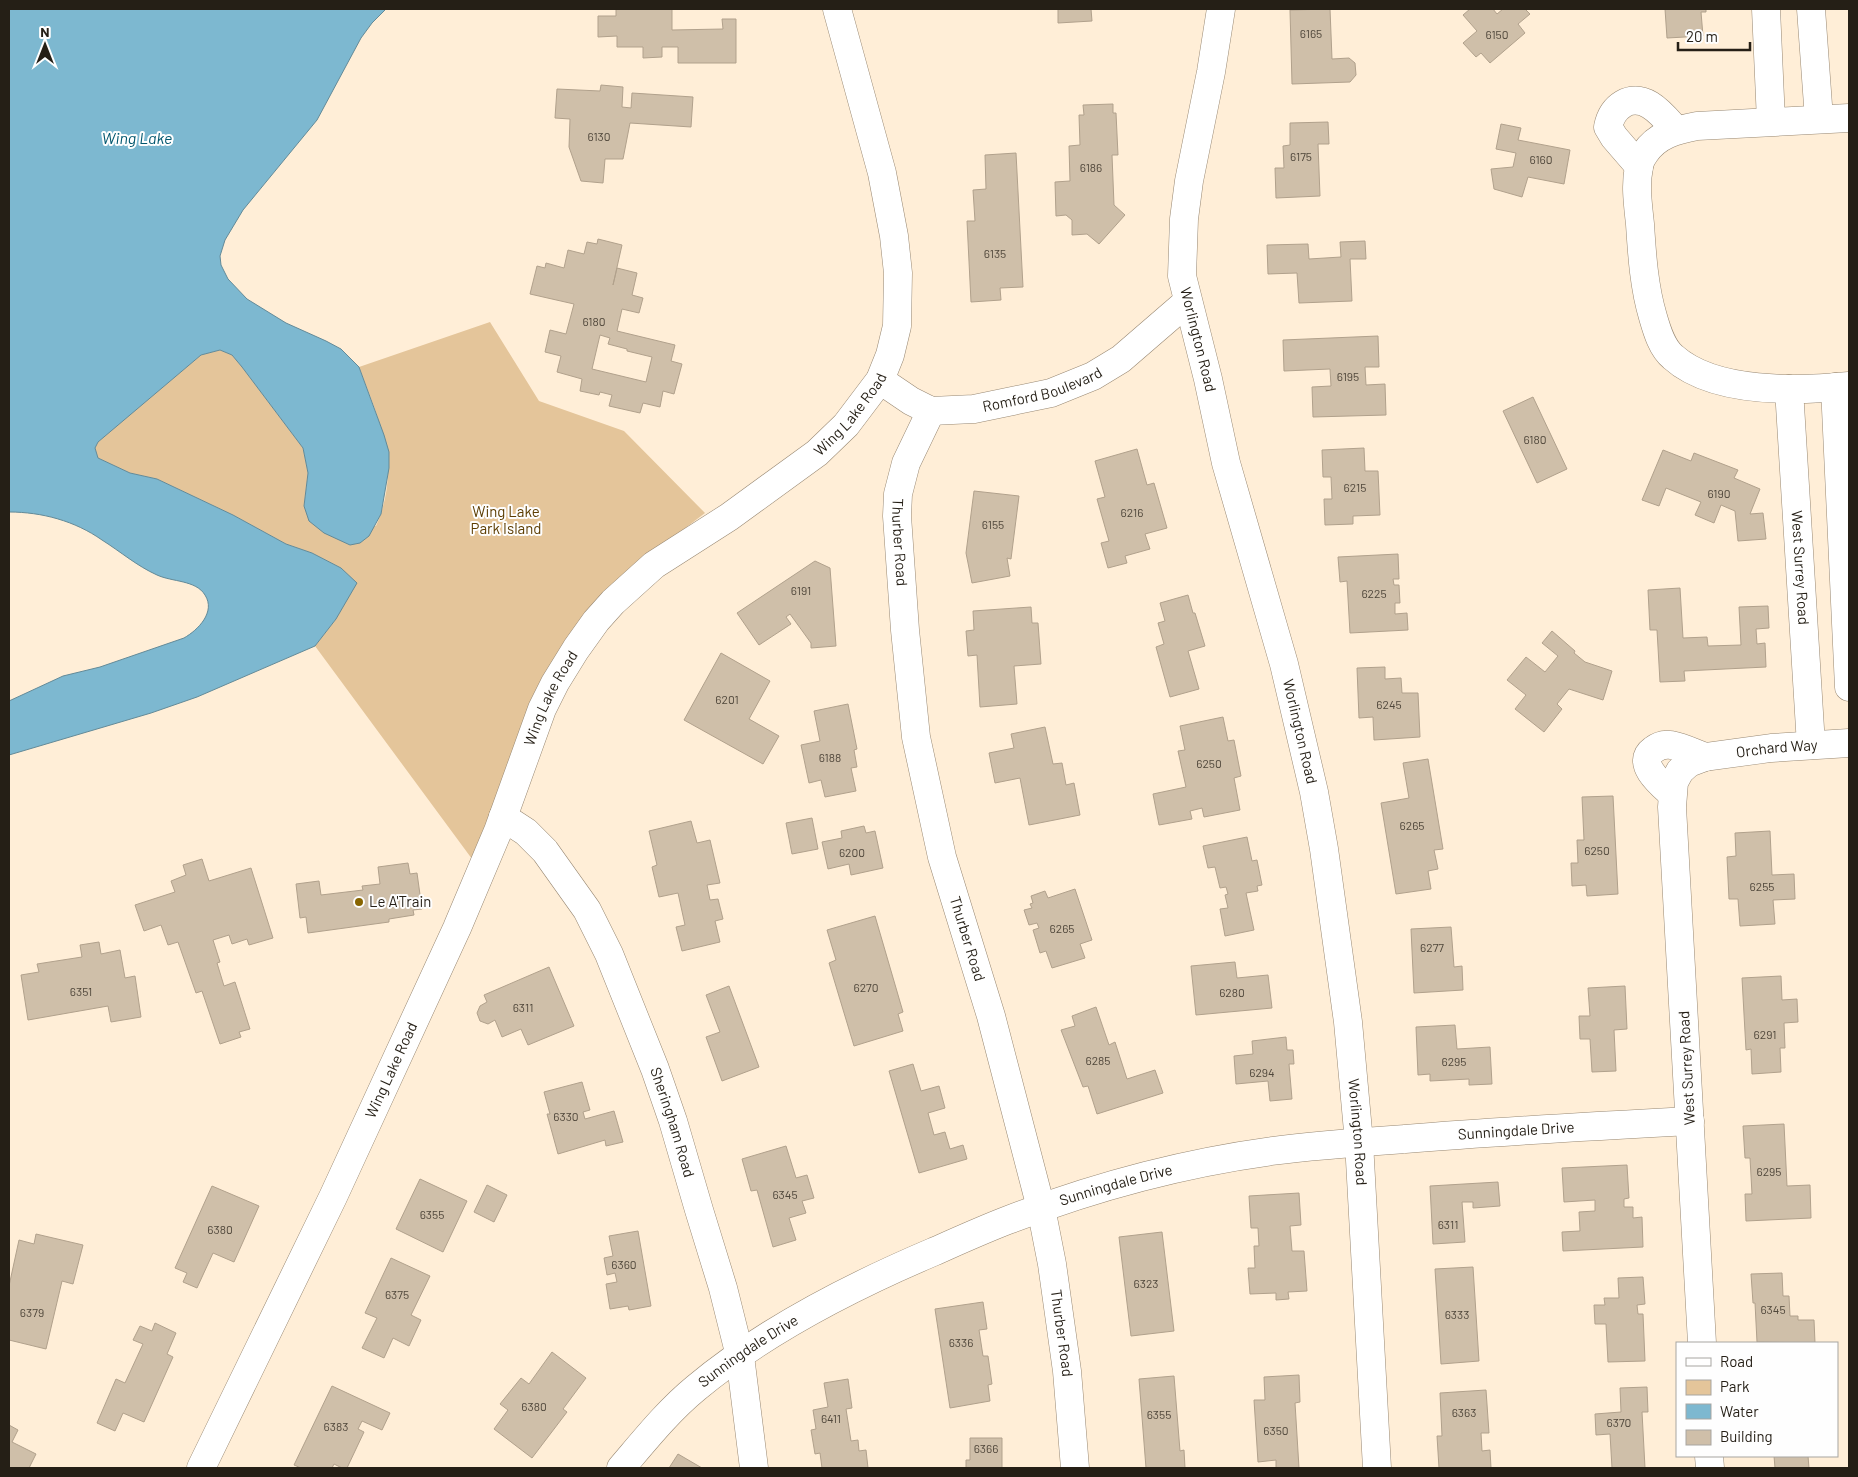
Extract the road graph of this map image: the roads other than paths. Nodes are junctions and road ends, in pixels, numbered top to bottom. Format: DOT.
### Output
graph roads {
  1 [pos="837,9"];
  2 [pos="1221,9"];
  3 [pos="1766,9"];
  4 [pos="1811,9"];
  5 [pos="1849,118"];
  6 [pos="1795,120"];
  7 [pos="1676,130"];
  8 [pos="1639,166"];
  9 [pos="1187,302"];
  10 [pos="880,380"];
  11 [pos="1822,388"];
  12 [pos="931,411"];
  13 [pos="1849,687"];
  14 [pos="1849,743"];
  15 [pos="1811,745"];
  16 [pos="1705,756"];
  17 [pos="1676,782"];
  18 [pos="503,816"];
  19 [pos="1690,1121"];
  20 [pos="1359,1142"];
  21 [pos="1041,1208"];
  22 [pos="1702,1342"];
  23 [pos="740,1356"];
  24 [pos="201,1468"];
  25 [pos="621,1468"];
  26 [pos="754,1468"];
  27 [pos="1075,1468"];
  28 [pos="1377,1468"];
  1 -- 10 [label="street, Wing Lake Road"];
  2 -- 9 [label="street, Worlington Road"];
  3 -- 6 [label="street"];
  4 -- 6 [label="street"];
  5 -- 6 [label="street"];
  6 -- 7 [label="street"];
  7 -- 8 [label="street"];
  7 -- 8 [label="street"];
  8 -- 11 [label="street"];
  9 -- 12 [label="street, Romford Boulevard"];
  9 -- 20 [label="street, Worlington Road"];
  10 -- 12 [label="street, Romford Boulevard"];
  10 -- 18 [label="street, Wing Lake Road"];
  11 -- 13 [label="street"];
  11 -- 15 [label="street, West Surrey Road"];
  12 -- 21 [label="street, Thurber Road"];
  14 -- 15 [label="street, Orchard Way"];
  15 -- 16 [label="street, Orchard Way"];
  16 -- 17 [label="street, Orchard Way"];
  16 -- 17 [label="street, Orchard Way"];
  17 -- 19 [label="street, West Surrey Road"];
  18 -- 23 [label="street, Sheringham Road"];
  18 -- 24 [label="street, Wing Lake Road"];
  19 -- 20 [label="street, Sunningdale Drive"];
  19 -- 22 [label="street, West Surrey Road"];
  20 -- 21 [label="street, Sunningdale Drive"];
  20 -- 28 [label="street, Worlington Road"];
  21 -- 23 [label="street, Sunningdale Drive"];
  21 -- 27 [label="street, Thurber Road"];
  23 -- 25 [label="street, Sunningdale Drive"];
  23 -- 26 [label="street, Sheringham Road"];
}
